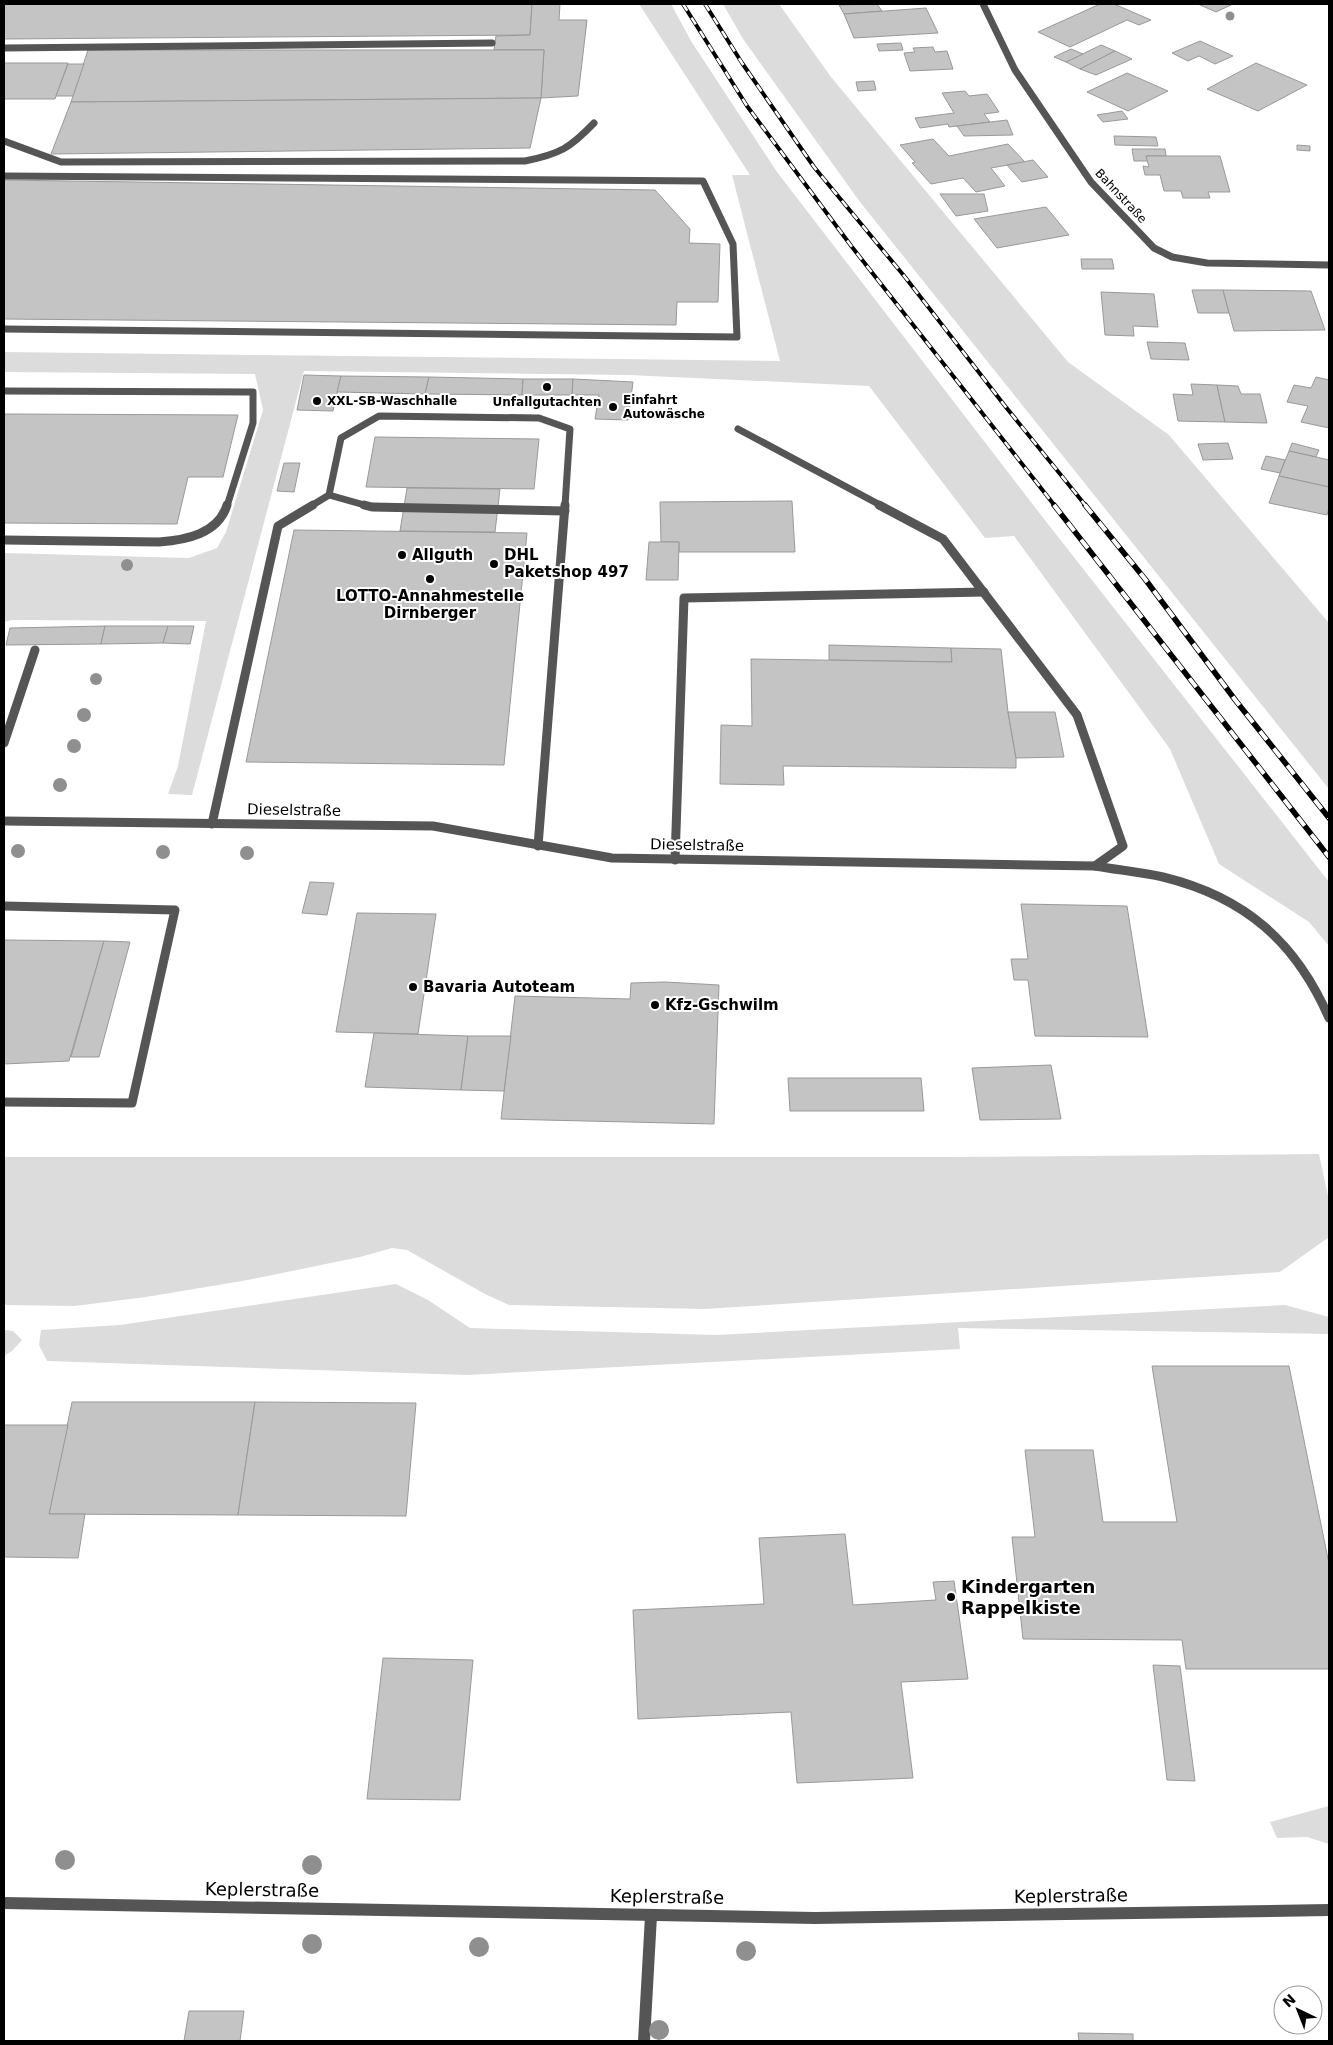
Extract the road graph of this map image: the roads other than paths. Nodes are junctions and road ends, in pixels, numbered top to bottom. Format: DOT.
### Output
graph roads {
  1 [pos="983,4"];
  2 [pos="492,43"];
  3 [pos="4,48"];
  4 [pos="594,123"];
  5 [pos="4,141"];
  6 [pos="4,176"];
  7 [pos="1329,265"];
  8 [pos="4,330"];
  9 [pos="4,391"];
  10 [pos="738,429"];
  11 [pos="329,495"];
  12 [pos="565,511"];
  13 [pos="4,540"];
  14 [pos="984,592"];
  15 [pos="36,650"];
  16 [pos="4,743"];
  17 [pos="4,822"];
  18 [pos="212,824"];
  19 [pos="538,846"];
  20 [pos="675,860"];
  21 [pos="1095,866"];
  22 [pos="4,906"];
  23 [pos="1329,1018"];
  24 [pos="4,1102"];
  25 [pos="4,1903"];
  26 [pos="1329,1910"];
  27 [pos="651,1916"];
  28 [pos="644,2041"];
  1 -- 7 [label="street, Bahnstraße"];
  2 -- 3 [label="street"];
  4 -- 5 [label="street"];
  6 -- 8 [label="street"];
  9 -- 13 [label="street"];
  10 -- 14 [label="street"];
  11 -- 12 [label="street"];
  11 -- 12 [label="street"];
  11 -- 18 [label="street"];
  12 -- 19 [label="street"];
  14 -- 20 [label="street"];
  14 -- 21 [label="street"];
  15 -- 16 [label="street"];
  17 -- 18 [label="street, Dieselstraße"];
  18 -- 19 [label="street, Dieselstraße"];
  19 -- 20 [label="street, Dieselstraße"];
  20 -- 21 [label="street, Dieselstraße"];
  21 -- 23 [label="street, Dieselstraße"];
  22 -- 24 [label="street"];
  25 -- 27 [label="street, Keplerstraße"];
  26 -- 27 [label="street, Keplerstraße"];
  27 -- 28 [label="street"];
}
